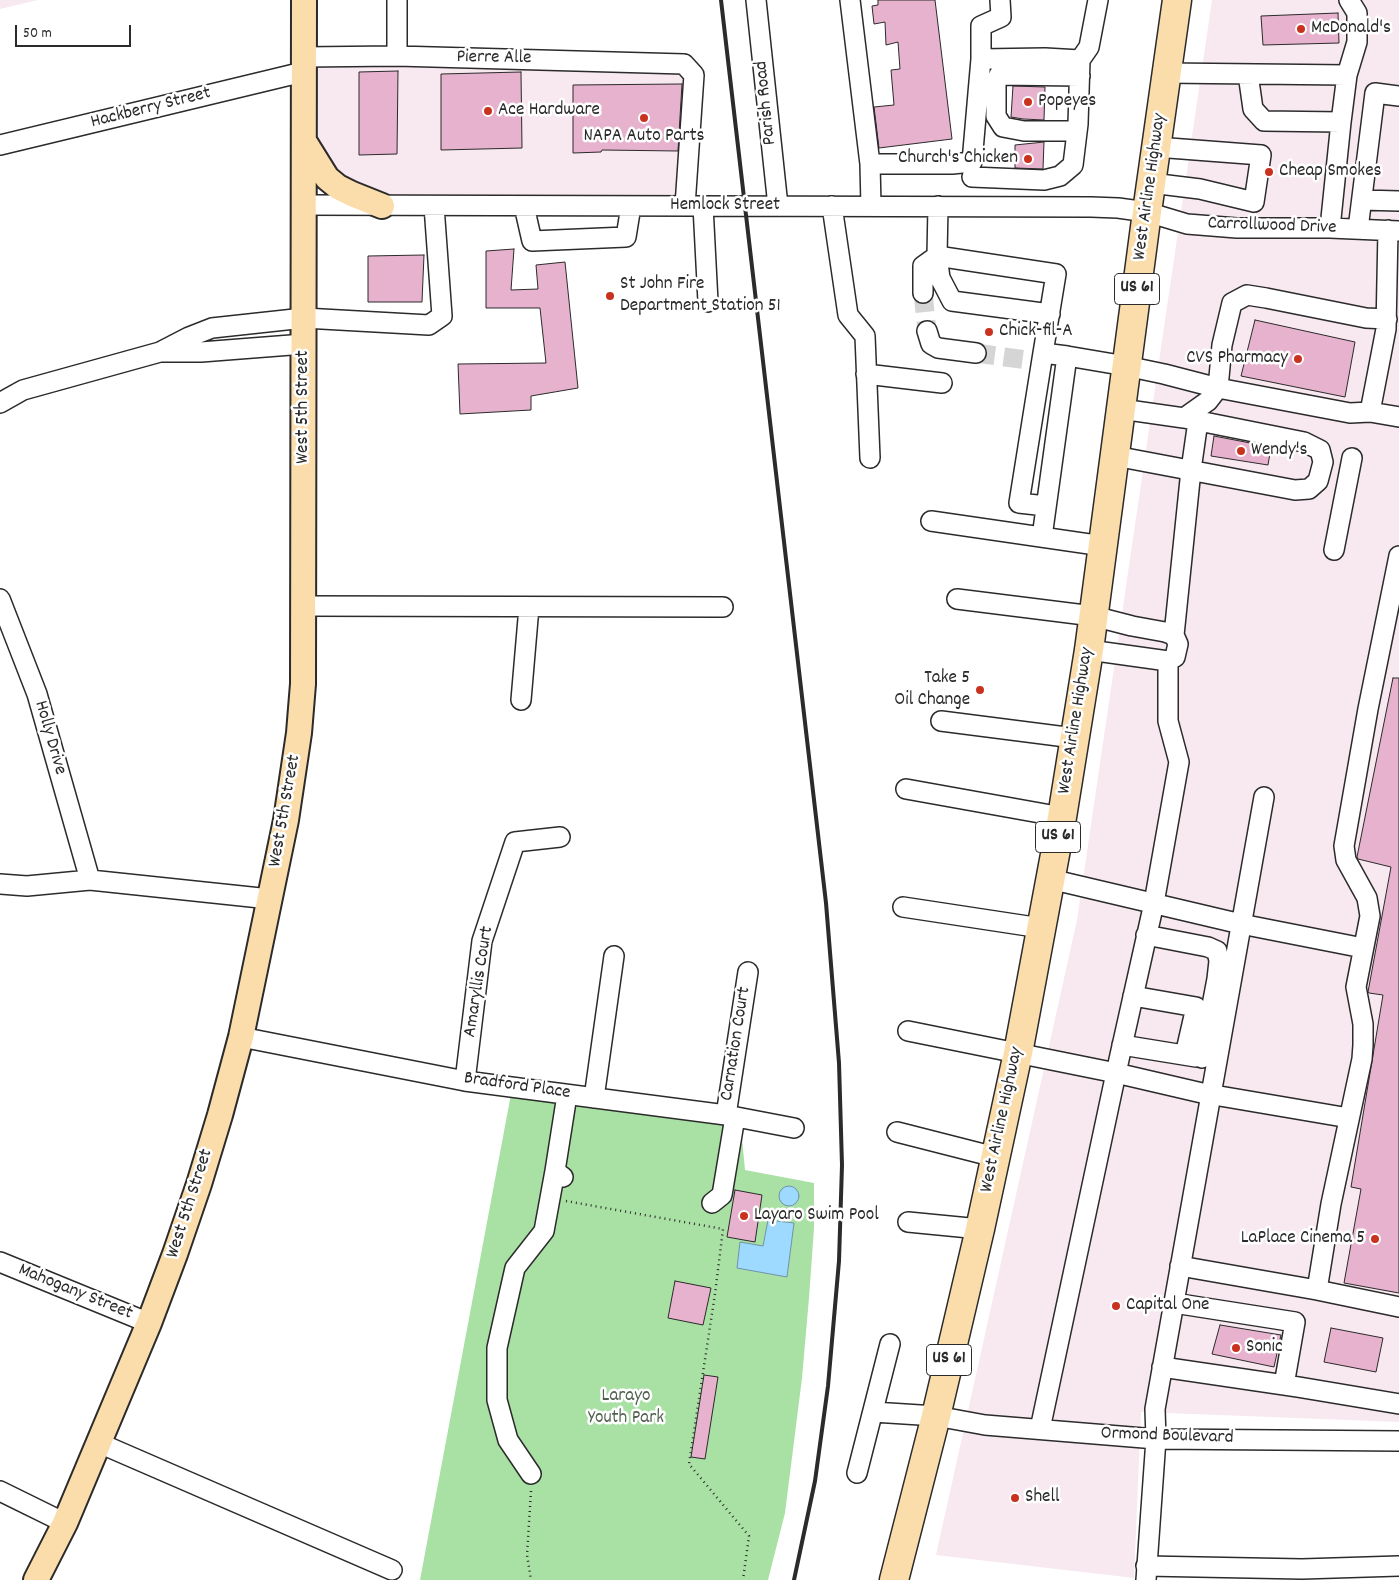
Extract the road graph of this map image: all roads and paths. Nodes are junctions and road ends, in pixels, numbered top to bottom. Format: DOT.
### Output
graph roads {
  1 [pos="304,0"];
  2 [pos="397,0"];
  3 [pos="756,0"];
  4 [pos="850,0"];
  5 [pos="1000,0"];
  6 [pos="1098,0"];
  7 [pos="1177,0"];
  8 [pos="1349,0"];
  9 [pos="397,56"];
  10 [pos="980,59"];
  11 [pos="303,64"];
  12 [pos="1080,68"];
  13 [pos="1166,74"];
  14 [pos="1248,74"];
  15 [pos="1347,75"];
  16 [pos="1399,96"];
  17 [pos="1341,122"];
  18 [pos="1077,131"];
  19 [pos="303,140"];
  20 [pos="0,145"];
  21 [pos="1156,147"];
  22 [pos="870,164"];
  23 [pos="972,170"];
  24 [pos="1151,183"];
  25 [pos="1362,200"];
  26 [pos="1399,201"];
  27 [pos="302,206"];
  28 [pos="382,206"];
  29 [pos="434,206"];
  30 [pos="524,206"];
  31 [pos="631,206"];
  32 [pos="694,206"];
  33 [pos="778,206"];
  34 [pos="832,206"];
  35 [pos="872,206"];
  36 [pos="938,206"];
  37 [pos="972,206"];
  38 [pos="1147,212"];
  39 [pos="1330,228"];
  40 [pos="1358,229"];
  41 [pos="1394,230"];
  42 [pos="937,256"];
  43 [pos="923,293"];
  44 [pos="708,302"];
  45 [pos="1050,314"];
  46 [pos="304,318"];
  47 [pos="1386,319"];
  48 [pos="927,331"];
  49 [pos="304,344"];
  50 [pos="160,352"];
  51 [pos="976,353"];
  52 [pos="1035,356"];
  53 [pos="1067,356"];
  54 [pos="1126,366"];
  55 [pos="866,374"];
  56 [pos="942,383"];
  57 [pos="1218,388"];
  58 [pos="0,403"];
  59 [pos="1121,409"];
  60 [pos="1370,412"];
  61 [pos="1399,417"];
  62 [pos="1191,420"];
  63 [pos="1225,428"];
  64 [pos="1114,456"];
  65 [pos="870,458"];
  66 [pos="1352,458"];
  67 [pos="1191,470"];
  68 [pos="1046,506"];
  69 [pos="931,521"];
  70 [pos="1042,537"];
  71 [pos="1103,546"];
  72 [pos="1334,550"];
  73 [pos="1399,556"];
  74 [pos="0,599"];
  75 [pos="957,600"];
  76 [pos="304,606"];
  77 [pos="529,607"];
  78 [pos="723,607"];
  79 [pos="1093,616"];
  80 [pos="1174,635"];
  81 [pos="1089,650"];
  82 [pos="1168,661"];
  83 [pos="521,700"];
  84 [pos="941,721"];
  85 [pos="1074,738"];
  86 [pos="906,789"];
  87 [pos="1264,797"];
  88 [pos="1062,816"];
  89 [pos="560,837"];
  90 [pos="1050,879"];
  91 [pos="90,880"];
  92 [pos="0,884"];
  93 [pos="270,899"];
  94 [pos="1154,903"];
  95 [pos="903,907"];
  96 [pos="1241,924"];
  97 [pos="1041,928"];
  98 [pos="1146,935"];
  99 [pos="1363,948"];
  100 [pos="614,956"];
  101 [pos="748,972"];
  102 [pos="1133,996"];
  103 [pos="908,1031"];
  104 [pos="240,1037"];
  105 [pos="1122,1045"];
  106 [pos="1018,1053"];
  107 [pos="1201,1058"];
  108 [pos="1116,1072"];
  109 [pos="465,1081"];
  110 [pos="567,1094"];
  111 [pos="1211,1094"];
  112 [pos="594,1098"];
  113 [pos="731,1116"];
  114 [pos="1349,1118"];
  115 [pos="794,1128"];
  116 [pos="897,1132"];
  117 [pos="995,1157"];
  118 [pos="550,1198"];
  119 [pos="712,1203"];
  120 [pos="908,1222"];
  121 [pos="980,1229"];
  122 [pos="0,1262"];
  123 [pos="1180,1266"];
  124 [pos="1317,1290"];
  125 [pos="1174,1303"];
  126 [pos="1399,1307"];
  127 [pos="149,1323"];
  128 [pos="890,1344"];
  129 [pos="1162,1367"];
  130 [pos="1284,1385"];
  131 [pos="1399,1404"];
  132 [pos="873,1412"];
  133 [pos="936,1416"];
  134 [pos="1040,1430"];
  135 [pos="1156,1439"];
  136 [pos="1399,1441"];
  137 [pos="99,1443"];
  138 [pos="857,1473"];
  139 [pos="531,1474"];
  140 [pos="0,1491"];
  141 [pos="65,1523"];
  142 [pos="1399,1566"];
  143 [pos="392,1570"];
  144 [pos="1146,1573"];
  145 [pos="36,1580"];
  146 [pos="531,1580"];
  147 [pos="743,1580"];
  148 [pos="894,1580"];
  1 -- 11 [label="main road, West 5th Street"];
  2 -- 9 [label="street"];
  3 -- 33 [label="street, Parish Road"];
  4 -- 22 [label="street"];
  5 -- 10 [label="street"];
  6 -- 12 [label="street"];
  7 -- 13 [label="highway, West Airline Highway / US 61"];
  8 -- 15 [label="street"];
  9 -- 11 [label="street, Pierre Alle"];
  9 -- 32 [label="street, Pierre Alle"];
  10 -- 12 [label="street"];
  10 -- 23 [label="street"];
  11 -- 19 [label="main road, West 5th Street"];
  11 -- 20 [label="street, Hackberry Street"];
  12 -- 18 [label="street"];
  12 -- 18 [label="street"];
  13 -- 14 [label="street"];
  13 -- 21 [label="highway, West Airline Highway / US 61"];
  14 -- 15 [label="street"];
  14 -- 17 [label="street"];
  15 -- 17 [label="street"];
  16 -- 25 [label="street"];
  17 -- 39 [label="street"];
  18 -- 23 [label="street"];
  19 -- 27 [label="main road, West 5th Street"];
  19 -- 28 [label="main road"];
  21 -- 24 [label="highway, West Airline Highway / US 61"];
  21 -- 24 [label="street"];
  22 -- 23 [label="street"];
  22 -- 35 [label="street"];
  23 -- 37 [label="street"];
  24 -- 38 [label="highway, West Airline Highway / US 61"];
  25 -- 26 [label="street"];
  25 -- 40 [label="street"];
  27 -- 28 [label="street, Hemlock Street"];
  27 -- 46 [label="main road, West 5th Street"];
  28 -- 29 [label="street, Hemlock Street"];
  29 -- 30 [label="street, Hemlock Street"];
  29 -- 46 [label="street"];
  30 -- 31 [label="street, Hemlock Street"];
  30 -- 31 [label="street"];
  31 -- 32 [label="street, Hemlock Street"];
  32 -- 33 [label="street, Hemlock Street"];
  32 -- 44 [label="street"];
  33 -- 34 [label="street, Hemlock Street"];
  34 -- 35 [label="street, Hemlock Street"];
  34 -- 55 [label="street"];
  35 -- 36 [label="street, Hemlock Street"];
  36 -- 37 [label="street, Hemlock Street"];
  36 -- 42 [label="street"];
  37 -- 38 [label="street, Hemlock Street"];
  38 -- 39 [label="street, Carrollwood Drive"];
  38 -- 54 [label="highway, West Airline Highway / US 61"];
  39 -- 40 [label="street, Carrollwood Drive"];
  40 -- 41 [label="street, Carrollwood Drive"];
  41 -- 47 [label="street"];
  42 -- 43 [label="street"];
  42 -- 45 [label="street"];
  42 -- 45 [label="street"];
  45 -- 52 [label="street"];
  46 -- 49 [label="main road, West 5th Street"];
  46 -- 50 [label="street"];
  47 -- 57 [label="street"];
  47 -- 60 [label="street"];
  48 -- 51 [label="street"];
  49 -- 50 [label="street"];
  49 -- 76 [label="main road, West 5th Street"];
  50 -- 58 [label="street"];
  52 -- 53 [label="street"];
  52 -- 68 [label="street"];
  53 -- 54 [label="street"];
  53 -- 68 [label="street"];
  54 -- 57 [label="street"];
  54 -- 59 [label="highway, West Airline Highway / US 61"];
  55 -- 56 [label="street"];
  55 -- 65 [label="street"];
  57 -- 60 [label="street"];
  57 -- 62 [label="street"];
  57 -- 63 [label="street"];
  59 -- 62 [label="street"];
  59 -- 64 [label="highway, West Airline Highway / US 61"];
  60 -- 61 [label="street"];
  62 -- 63 [label="street"];
  62 -- 67 [label="street"];
  63 -- 67 [label="street"];
  64 -- 67 [label="street"];
  64 -- 71 [label="highway, West Airline Highway / US 61"];
  66 -- 72 [label="street"];
  67 -- 80 [label="street"];
  68 -- 70 [label="street"];
  69 -- 70 [label="street"];
  70 -- 71 [label="street"];
  71 -- 79 [label="highway, West Airline Highway / US 61"];
  73 -- 99 [label="street"];
  74 -- 91 [label="street, Holly Drive"];
  75 -- 79 [label="street"];
  76 -- 77 [label="street"];
  76 -- 93 [label="main road, West 5th Street"];
  77 -- 78 [label="street"];
  77 -- 83 [label="street"];
  79 -- 80 [label="street"];
  79 -- 81 [label="highway, West Airline Highway / US 61"];
  80 -- 82 [label="street"];
  81 -- 82 [label="street"];
  81 -- 85 [label="highway, West Airline Highway / US 61"];
  82 -- 94 [label="street"];
  84 -- 85 [label="street"];
  85 -- 88 [label="highway, West Airline Highway / US 61"];
  86 -- 88 [label="street"];
  87 -- 96 [label="street"];
  88 -- 90 [label="highway, West Airline Highway / US 61"];
  89 -- 109 [label="street, Amaryllis Court"];
  90 -- 94 [label="street"];
  90 -- 97 [label="highway, West Airline Highway / US 61"];
  91 -- 92 [label="street"];
  91 -- 93 [label="street"];
  93 -- 104 [label="main road, West 5th Street"];
  94 -- 96 [label="street"];
  94 -- 98 [label="street"];
  95 -- 97 [label="street"];
  96 -- 99 [label="street"];
  96 -- 107 [label="street"];
  97 -- 106 [label="highway, West Airline Highway / US 61"];
  98 -- 102 [label="street"];
  98 -- 107 [label="street"];
  99 -- 114 [label="street"];
  100 -- 112 [label="street"];
  101 -- 113 [label="street, Carnation Court"];
  102 -- 105 [label="street"];
  102 -- 107 [label="street"];
  103 -- 106 [label="street"];
  104 -- 109 [label="street, Bradford Place"];
  104 -- 127 [label="main road, West 5th Street"];
  105 -- 107 [label="street"];
  105 -- 108 [label="street"];
  106 -- 108 [label="street"];
  106 -- 117 [label="highway, West Airline Highway / US 61"];
  107 -- 111 [label="street"];
  108 -- 111 [label="street"];
  108 -- 134 [label="street"];
  109 -- 110 [label="street, Bradford Place"];
  110 -- 112 [label="street, Bradford Place"];
  110 -- 118 [label="street"];
  111 -- 114 [label="street"];
  111 -- 123 [label="street"];
  112 -- 113 [label="street, Bradford Place"];
  113 -- 115 [label="street, Bradford Place"];
  113 -- 119 [label="street, Carnation Court"];
  114 -- 124 [label="street"];
  116 -- 117 [label="street"];
  117 -- 121 [label="highway, West Airline Highway / US 61"];
  118 -- 139 [label="street"];
  118 -- 147 [label="path"];
  120 -- 121 [label="street"];
  121 -- 133 [label="highway, West Airline Highway / US 61"];
  122 -- 127 [label="street, Mahogany Street"];
  123 -- 124 [label="street"];
  123 -- 125 [label="street"];
  124 -- 126 [label="street"];
  125 -- 129 [label="street"];
  125 -- 130 [label="street"];
  127 -- 137 [label="main road, West 5th Street"];
  128 -- 132 [label="street"];
  129 -- 130 [label="street"];
  129 -- 135 [label="street"];
  130 -- 131 [label="street"];
  132 -- 133 [label="street, Ormond Boulevard"];
  132 -- 138 [label="street"];
  133 -- 134 [label="street, Ormond Boulevard"];
  133 -- 148 [label="highway, West Airline Highway / US 61"];
  134 -- 135 [label="street, Ormond Boulevard"];
  135 -- 136 [label="street, Ormond Boulevard"];
  135 -- 144 [label="street"];
  137 -- 141 [label="main road, West 5th Street"];
  137 -- 143 [label="street"];
  139 -- 146 [label="path"];
  140 -- 141 [label="street"];
  141 -- 145 [label="main road, West 5th Street"];
  142 -- 144 [label="street"];
}
